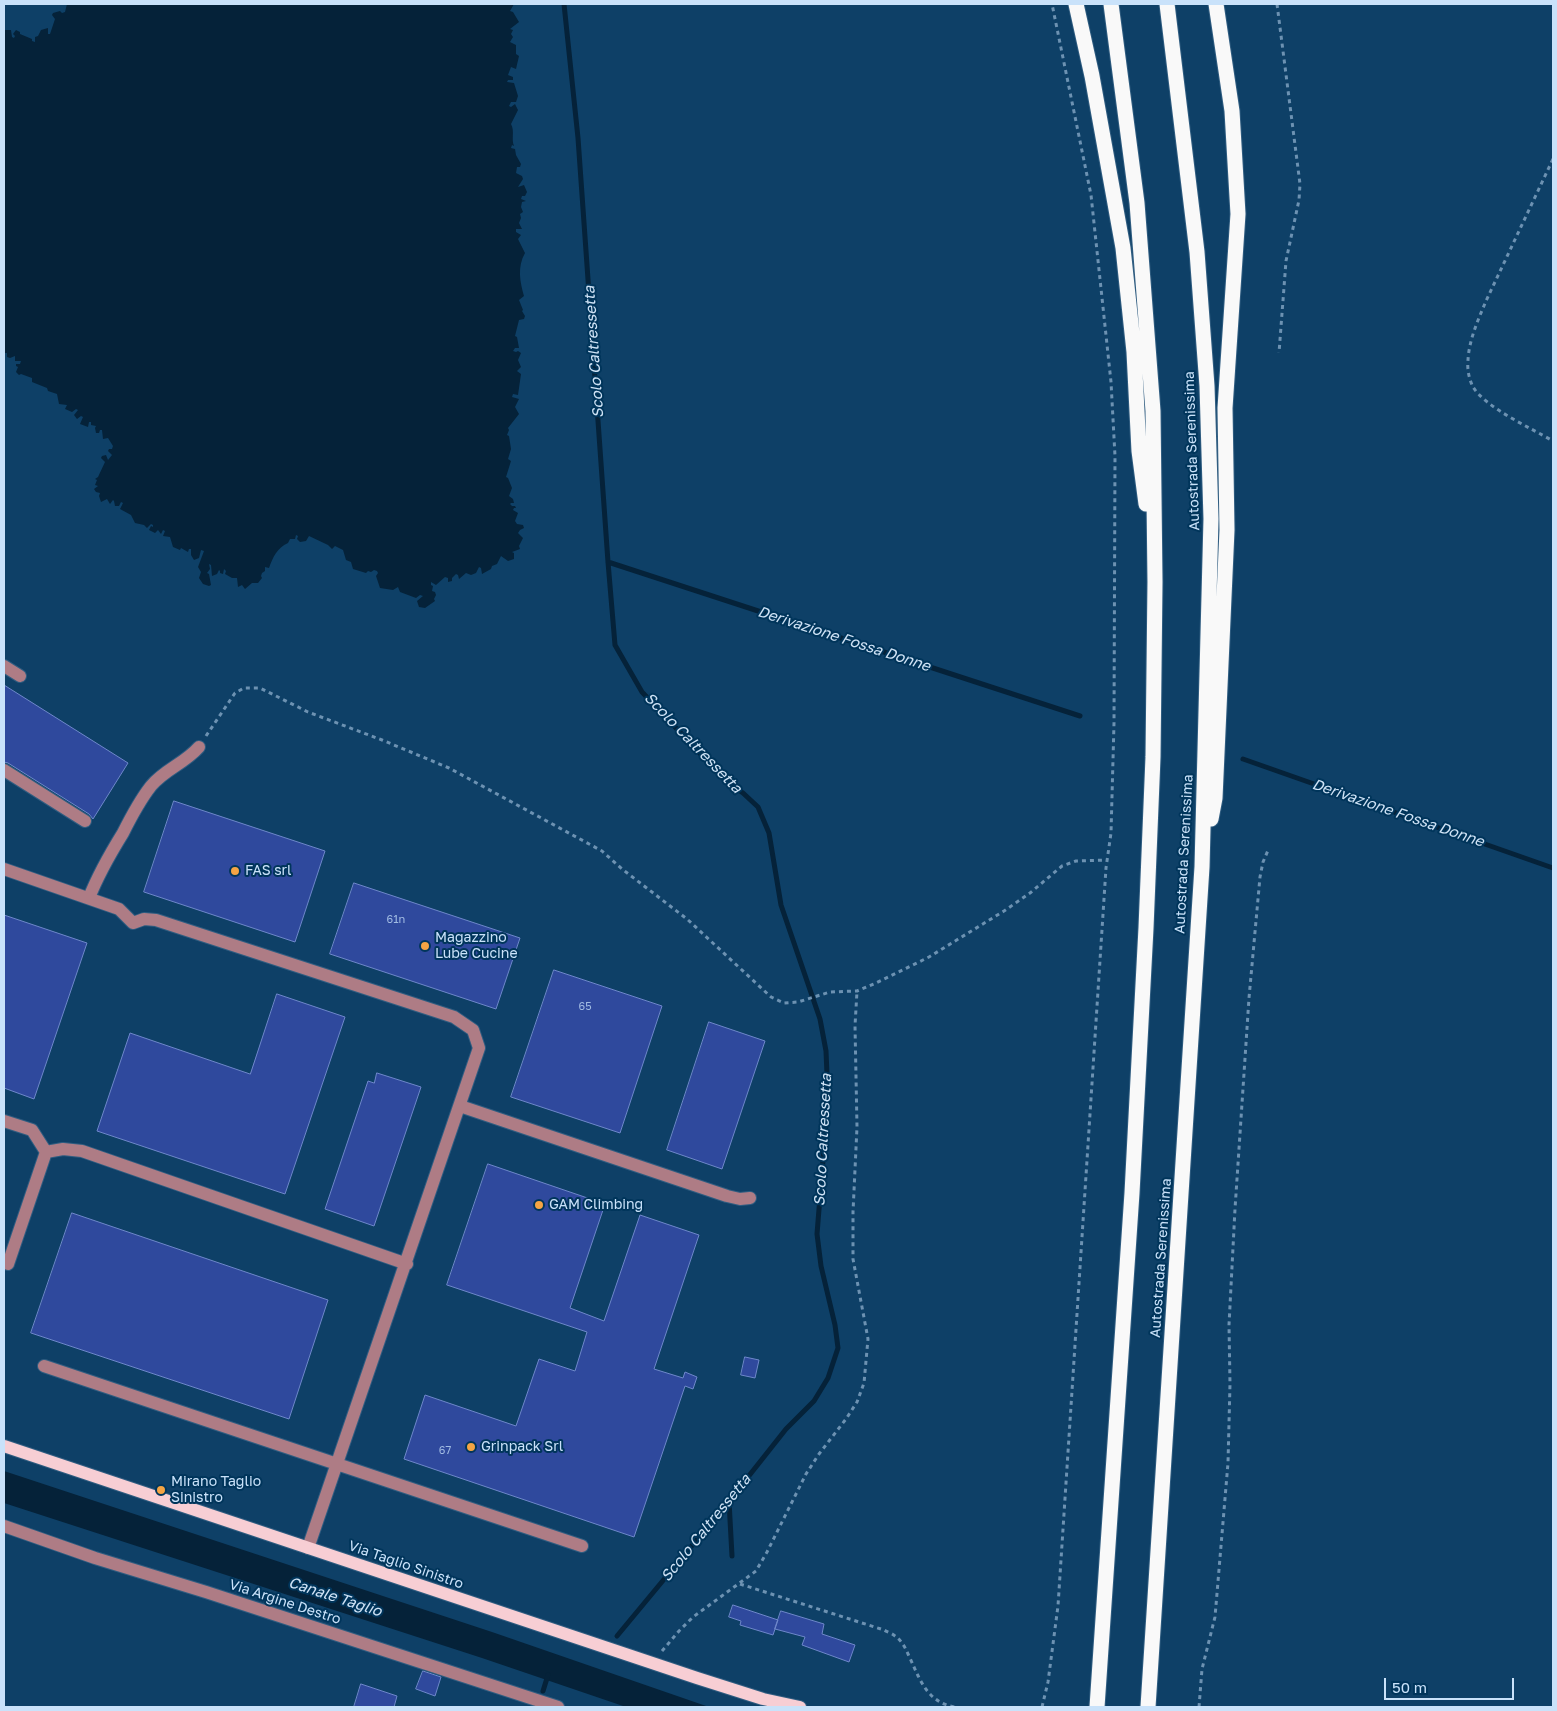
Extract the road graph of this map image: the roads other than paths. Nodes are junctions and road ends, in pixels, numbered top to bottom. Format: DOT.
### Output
graph roads {
  1 [pos="1076,4"];
  2 [pos="1111,4"];
  3 [pos="1167,4"];
  4 [pos="1216,4"];
  5 [pos="1155,582"];
  6 [pos="4,666"];
  7 [pos="20,676"];
  8 [pos="199,747"];
  9 [pos="4,770"];
  10 [pos="85,821"];
  11 [pos="1202,867"];
  12 [pos="4,869"];
  13 [pos="89,898"];
  14 [pos="460,1106"];
  15 [pos="4,1121"];
  16 [pos="46,1152"];
  17 [pos="750,1198"];
  18 [pos="4,1262"];
  19 [pos="407,1264"];
  20 [pos="44,1366"];
  21 [pos="4,1446"];
  22 [pos="337,1465"];
  23 [pos="4,1526"];
  24 [pos="582,1546"];
  25 [pos="308,1548"];
  26 [pos="558,1707"];
  27 [pos="800,1707"];
  28 [pos="1097,1707"];
  29 [pos="1148,1707"];
  1 -- 5 [label="highway"];
  2 -- 5 [label="highway"];
  3 -- 11 [label="highway, Autostrada Serenissima"];
  4 -- 11 [label="highway"];
  5 -- 28 [label="highway"];
  6 -- 7 [label="street"];
  8 -- 13 [label="street"];
  9 -- 10 [label="street"];
  11 -- 29 [label="highway, Autostrada Serenissima"];
  12 -- 13 [label="street"];
  13 -- 14 [label="street"];
  14 -- 17 [label="street"];
  14 -- 19 [label="street"];
  15 -- 16 [label="street"];
  16 -- 18 [label="street"];
  16 -- 19 [label="street"];
  19 -- 22 [label="street"];
  20 -- 22 [label="street"];
  21 -- 25 [label="main road, Via Taglio Sinistro"];
  22 -- 24 [label="street"];
  22 -- 25 [label="street"];
  23 -- 26 [label="street, Via Argine Destro"];
  25 -- 27 [label="main road, Via Taglio Sinistro"];
}
